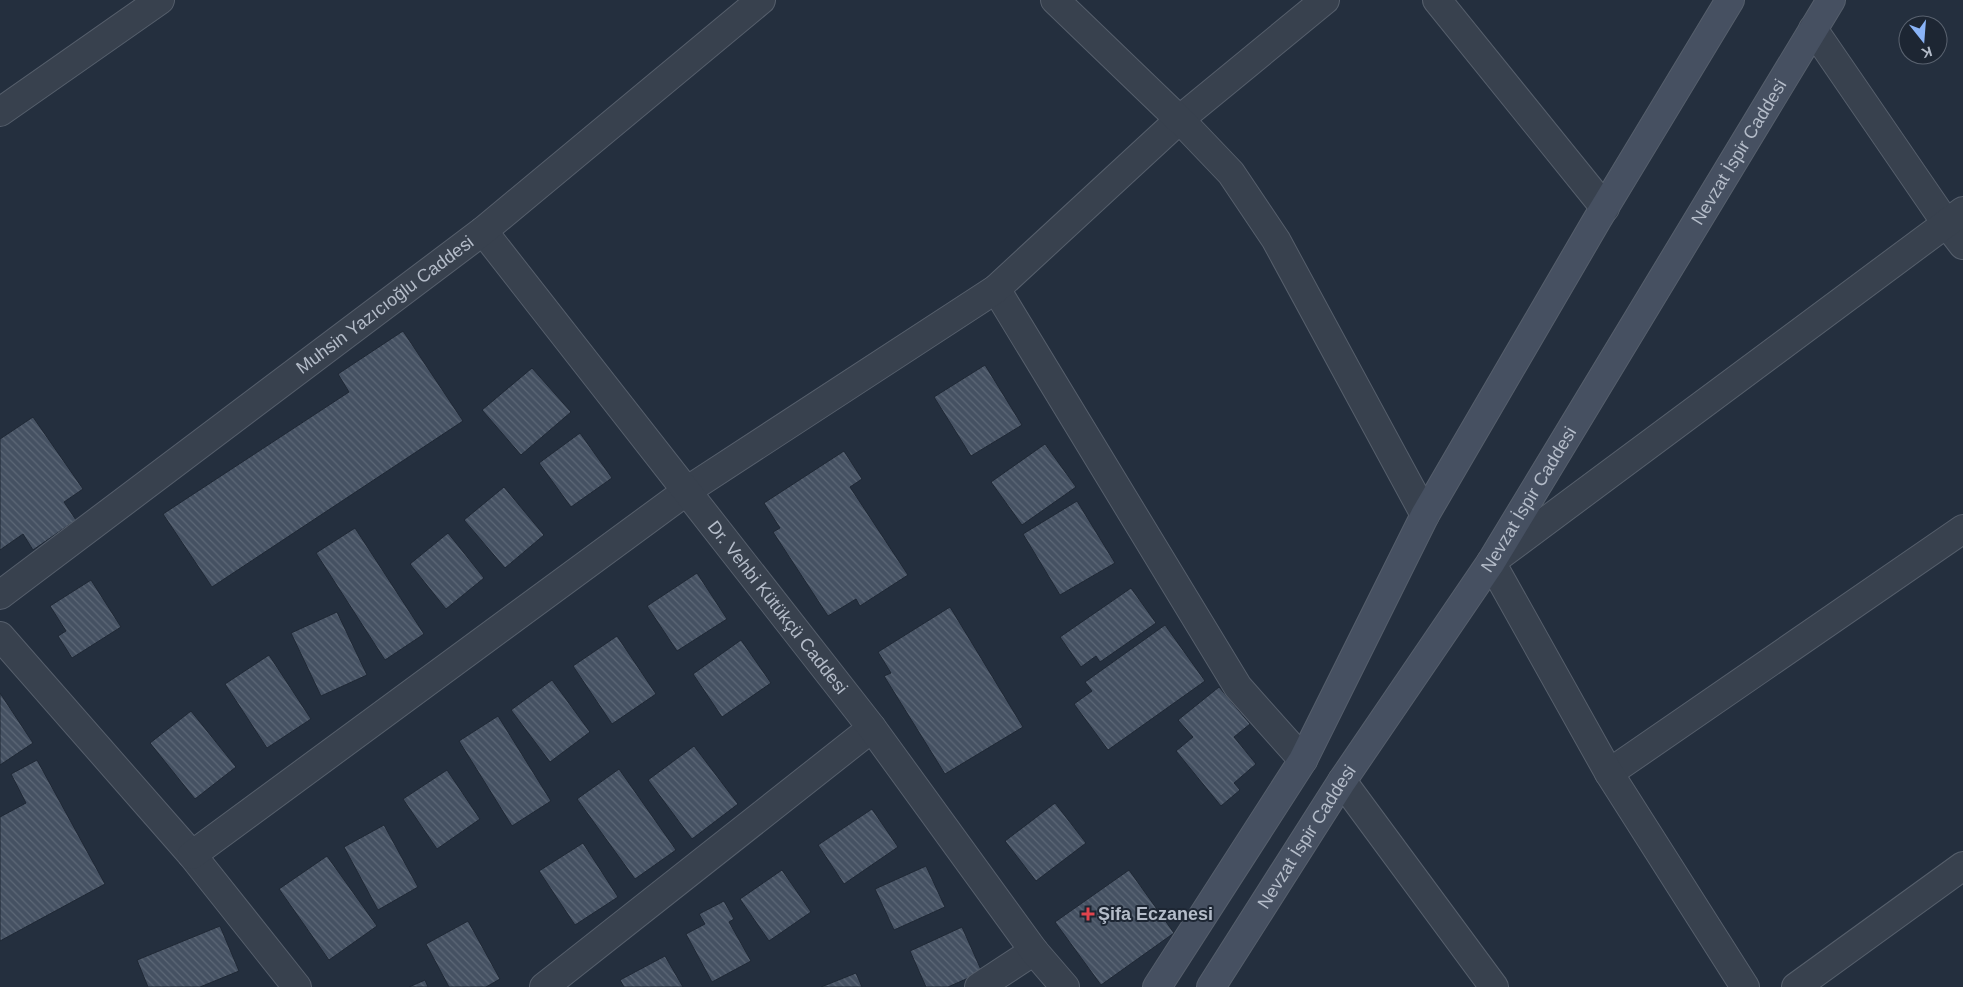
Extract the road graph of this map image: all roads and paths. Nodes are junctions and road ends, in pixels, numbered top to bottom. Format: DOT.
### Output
graph roads {
  1 [pos="160,0"];
  2 [pos="761,0"];
  3 [pos="1055,0"];
  4 [pos="1325,0"];
  5 [pos="1437,0"];
  6 [pos="1730,0"];
  7 [pos="1831,0"];
  8 [pos="1813,30"];
  9 [pos="0,112"];
  10 [pos="1180,120"];
  11 [pos="1605,208"];
  12 [pos="1954,217"];
  13 [pos="483,231"];
  14 [pos="1963,245"];
  15 [pos="996,289"];
  16 [pos="688,490"];
  17 [pos="1426,515"];
  18 [pos="1963,529"];
  19 [pos="1491,562"];
  20 [pos="0,595"];
  21 [pos="0,636"];
  22 [pos="872,728"];
  23 [pos="1303,760"];
  24 [pos="1608,773"];
  25 [pos="1342,782"];
  26 [pos="192,855"];
  27 [pos="1963,866"];
  28 [pos="1034,951"];
  29 [pos="297,987"];
  30 [pos="544,987"];
  31 [pos="979,987"];
  32 [pos="1065,987"];
  33 [pos="1157,987"];
  34 [pos="1211,987"];
  35 [pos="1494,987"];
  36 [pos="1745,987"];
  37 [pos="1796,987"];
  1 -- 9 [label="street"];
  2 -- 13 [label="street, Muhsin Yazıcıoğlu Caddesi"];
  3 -- 10 [label="street"];
  4 -- 10 [label="street"];
  5 -- 11 [label="street"];
  6 -- 11 [label="main road"];
  7 -- 8 [label="main road, Nevzat İspir Caddesi"];
  8 -- 12 [label="street"];
  8 -- 19 [label="main road, Nevzat İspir Caddesi"];
  10 -- 15 [label="street"];
  10 -- 17 [label="street"];
  11 -- 17 [label="main road"];
  12 -- 14 [label="street"];
  12 -- 19 [label="street"];
  13 -- 16 [label="street, Dr. Vehbi Kütükçü Caddesi"];
  13 -- 20 [label="street, Muhsin Yazıcıoğlu Caddesi"];
  15 -- 16 [label="street"];
  15 -- 23 [label="street"];
  16 -- 22 [label="street, Dr. Vehbi Kütükçü Caddesi"];
  16 -- 26 [label="street"];
  17 -- 23 [label="main road"];
  18 -- 24 [label="street"];
  19 -- 24 [label="street"];
  19 -- 25 [label="main road, Nevzat İspir Caddesi"];
  21 -- 26 [label="street"];
  22 -- 28 [label="street, Dr. Vehbi Kütükçü Caddesi"];
  22 -- 30 [label="street"];
  23 -- 33 [label="main road"];
  24 -- 36 [label="street"];
  25 -- 34 [label="main road, Nevzat İspir Caddesi"];
  25 -- 35 [label="street"];
  26 -- 29 [label="street"];
  27 -- 37 [label="street"];
  28 -- 31 [label="street"];
  28 -- 32 [label="street, Dr. Vehbi Kütükçü Caddesi"];
}
